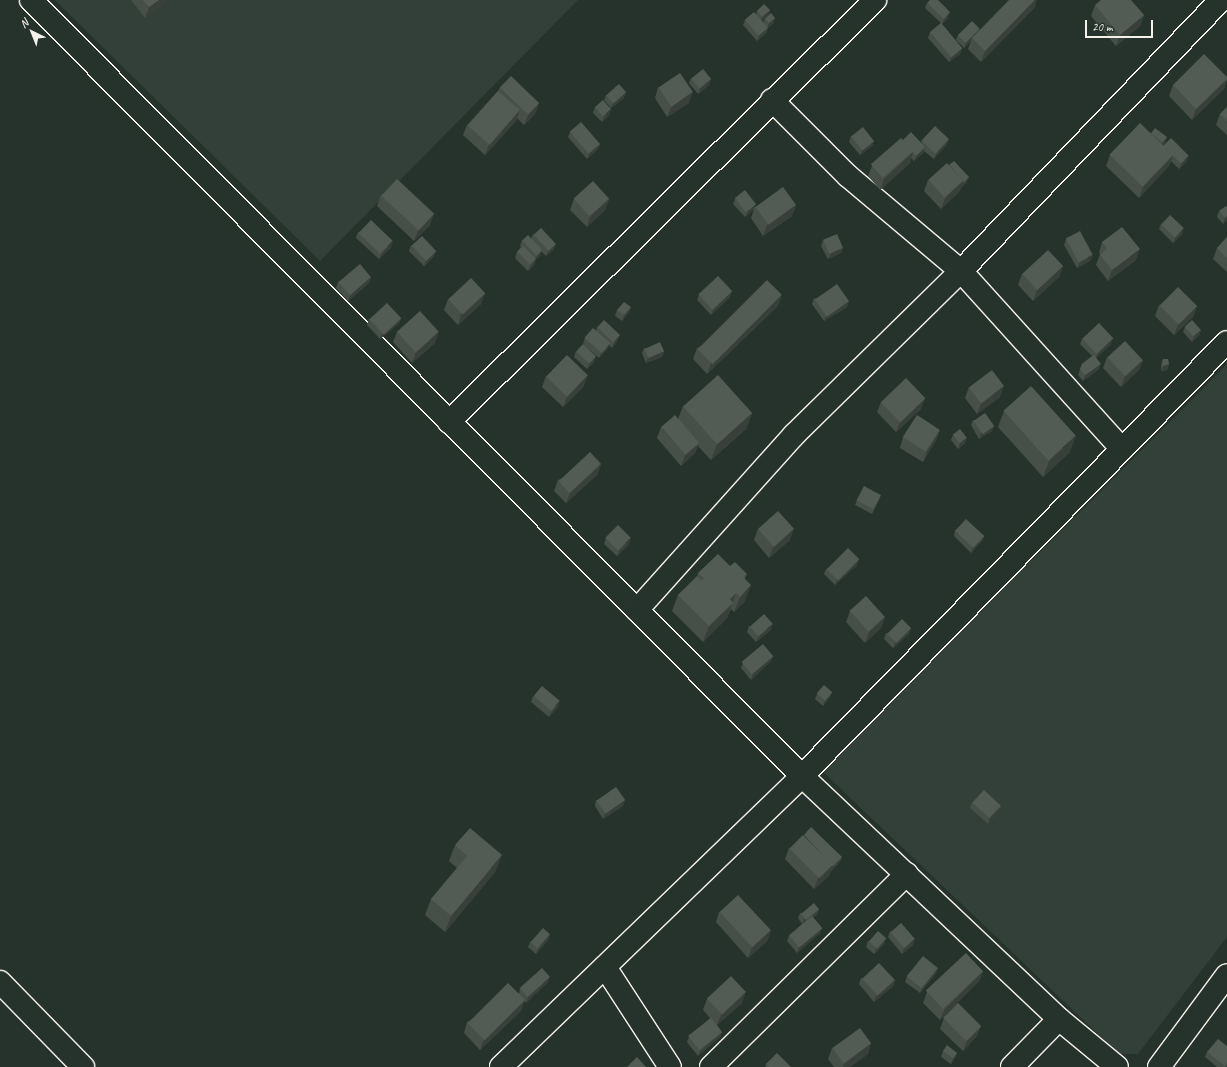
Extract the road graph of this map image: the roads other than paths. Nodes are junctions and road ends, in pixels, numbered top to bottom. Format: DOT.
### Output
graph roads {
  1 [pos="31,0"];
  2 [pos="875,0"];
  3 [pos="1221,0"];
  4 [pos="772,100"];
  5 [pos="961,271"];
  6 [pos="1227,342"];
  7 [pos="449,422"];
  8 [pos="1122,449"];
  9 [pos="637,610"];
  10 [pos="802,776"];
  11 [pos="907,874"];
  12 [pos="605,967"];
  13 [pos="1227,975"];
  14 [pos="0,982"];
  15 [pos="1059,1020"];
  16 [pos="83,1067"];
  17 [pos="501,1067"];
  18 [pos="670,1067"];
  19 [pos="711,1067"];
  20 [pos="1012,1067"];
  21 [pos="1117,1067"];
  22 [pos="1159,1067"];
  1 -- 7 [label="street"];
  2 -- 4 [label="street"];
  3 -- 5 [label="street"];
  4 -- 5 [label="street"];
  4 -- 7 [label="street"];
  5 -- 8 [label="street"];
  5 -- 9 [label="street"];
  6 -- 8 [label="street"];
  7 -- 9 [label="street"];
  8 -- 10 [label="street"];
  9 -- 10 [label="street"];
  10 -- 11 [label="street"];
  10 -- 12 [label="street"];
  11 -- 15 [label="street"];
  11 -- 19 [label="street"];
  12 -- 17 [label="street"];
  12 -- 18 [label="street"];
  13 -- 22 [label="street"];
  14 -- 16 [label="street"];
  15 -- 20 [label="street"];
  15 -- 21 [label="street"];
}
